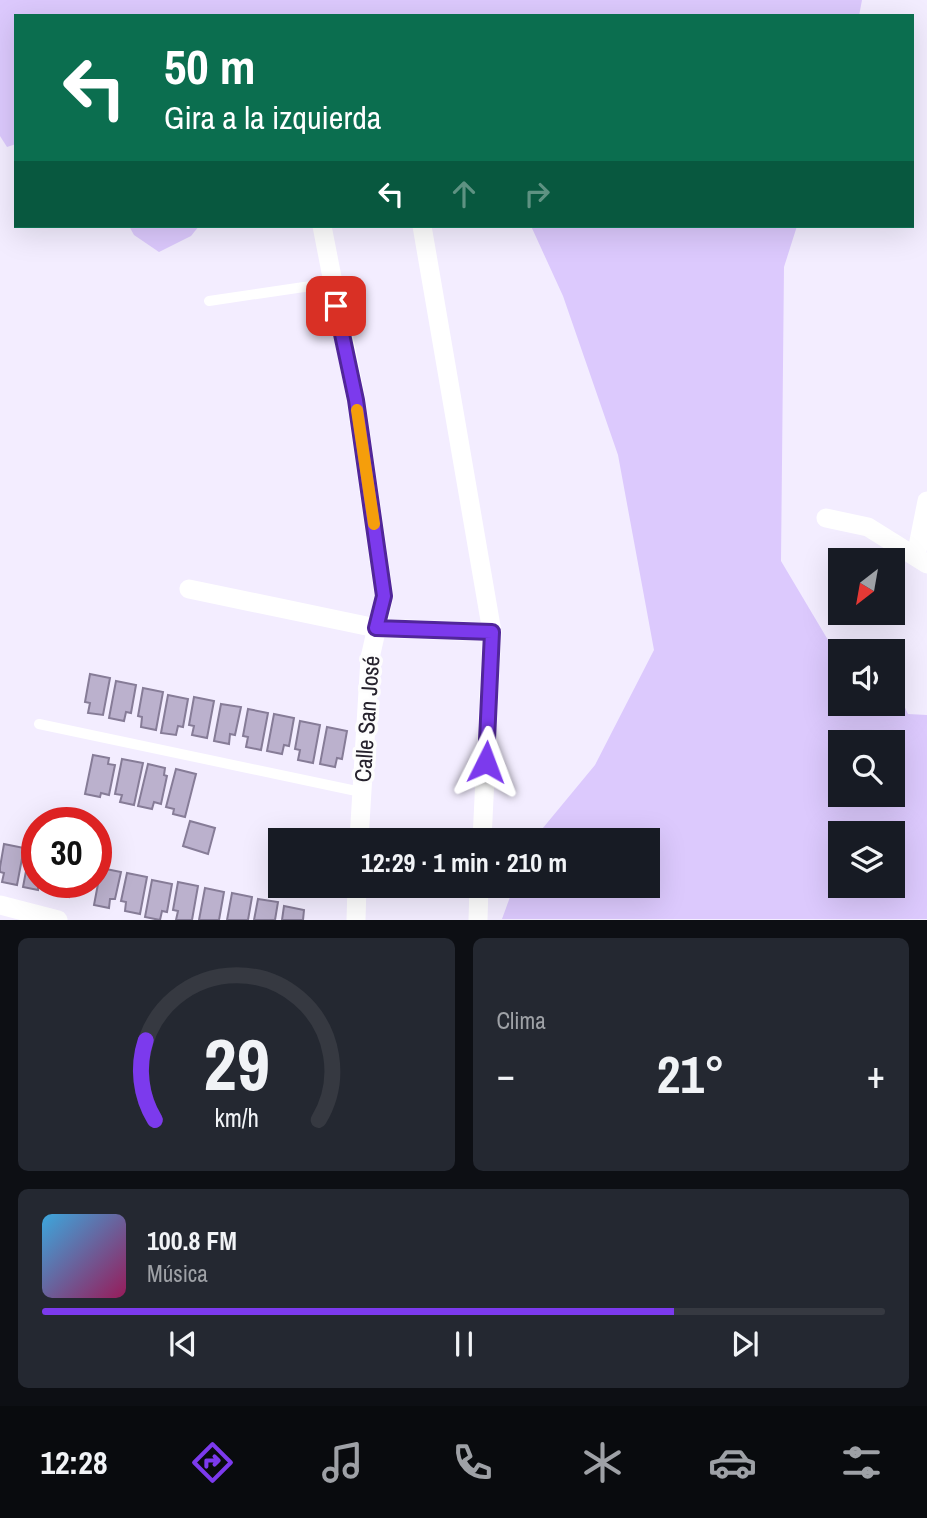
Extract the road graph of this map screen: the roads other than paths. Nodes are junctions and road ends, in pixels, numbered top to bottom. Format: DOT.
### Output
graph roads {
  1 [pos="322,228"];
  2 [pos="422,228"];
  3 [pos="331,283"];
  4 [pos="209,301"];
  5 [pos="927,501"];
  6 [pos="826,518"];
  7 [pos="922,560"];
  8 [pos="189,589"];
  9 [pos="376,628"];
  10 [pos="492,632"];
  11 [pos="39,723"];
  12 [pos="361,792"];
  13 [pos="360,828"];
  14 [pos="483,828"];
  15 [pos="357,898"];
  16 [pos="479,898"];
  17 [pos="0,905"];
  18 [pos="58,919"];
  19 [pos="356,919"];
  20 [pos="478,919"];
  1 -- 3 [label="street, Calle San José"];
  2 -- 10 [label="street"];
  3 -- 4 [label="lane"];
  3 -- 9 [label="street, Calle San José"];
  5 -- 7 [label="street"];
  6 -- 7 [label="street"];
  8 -- 9 [label="street"];
  9 -- 10 [label="street"];
  9 -- 12 [label="street, Calle San José"];
  10 -- 14 [label="street"];
  11 -- 12 [label="lane"];
  12 -- 13 [label="street, Calle San José"];
  15 -- 19 [label="street"];
  16 -- 20 [label="street"];
  17 -- 18 [label="street"];
}
